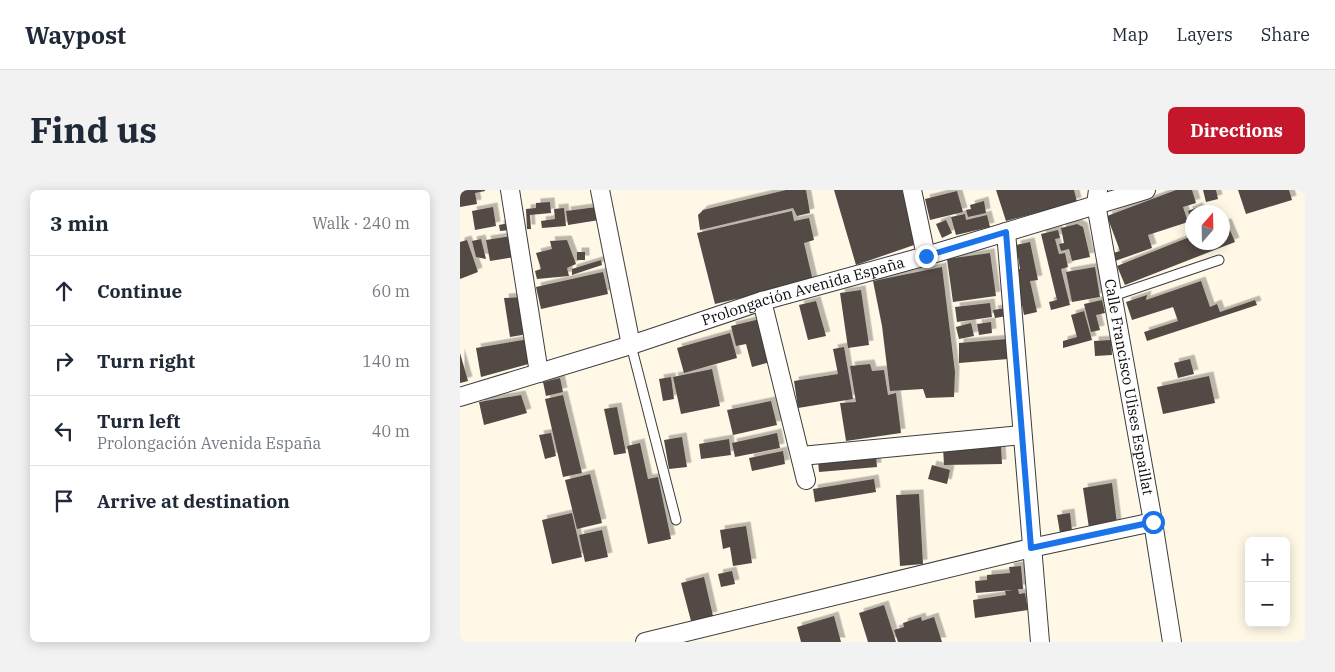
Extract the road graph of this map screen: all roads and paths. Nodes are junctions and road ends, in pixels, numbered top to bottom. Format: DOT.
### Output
graph roads {
  1 [pos="510,190"];
  2 [pos="600,190"];
  3 [pos="912,190"];
  4 [pos="1146,190"];
  5 [pos="1097,197"];
  6 [pos="1006,232"];
  7 [pos="926,256"];
  8 [pos="1219,260"];
  9 [pos="1113,296"];
  10 [pos="762,301"];
  11 [pos="631,345"];
  12 [pos="539,373"];
  13 [pos="460,397"];
  14 [pos="1022,435"];
  15 [pos="801,456"];
  16 [pos="806,480"];
  17 [pos="676,520"];
  18 [pos="1153,522"];
  19 [pos="1031,548"];
  20 [pos="646,642"];
  21 [pos="1040,642"];
  22 [pos="1172,642"];
  1 -- 12 [label="street"];
  2 -- 11 [label="street"];
  3 -- 7 [label="street"];
  4 -- 5 [label="street, Prolongación Avenida España"];
  5 -- 6 [label="street, Prolongación Avenida España"];
  5 -- 9 [label="street, Calle Francisco Ulises Espaillat"];
  6 -- 7 [label="street, Prolongación Avenida España"];
  6 -- 14 [label="street"];
  7 -- 10 [label="street, Prolongación Avenida España"];
  8 -- 9 [label="lane"];
  9 -- 18 [label="street, Calle Francisco Ulises Espaillat"];
  10 -- 11 [label="street, Prolongación Avenida España"];
  10 -- 15 [label="street"];
  11 -- 12 [label="street, Prolongación Avenida España"];
  11 -- 17 [label="lane"];
  12 -- 13 [label="street, Prolongación Avenida España"];
  14 -- 15 [label="street"];
  14 -- 19 [label="street"];
  15 -- 16 [label="street"];
  18 -- 19 [label="street"];
  18 -- 22 [label="street, Calle Francisco Ulises Espaillat"];
  19 -- 20 [label="street"];
  19 -- 21 [label="street"];
}
